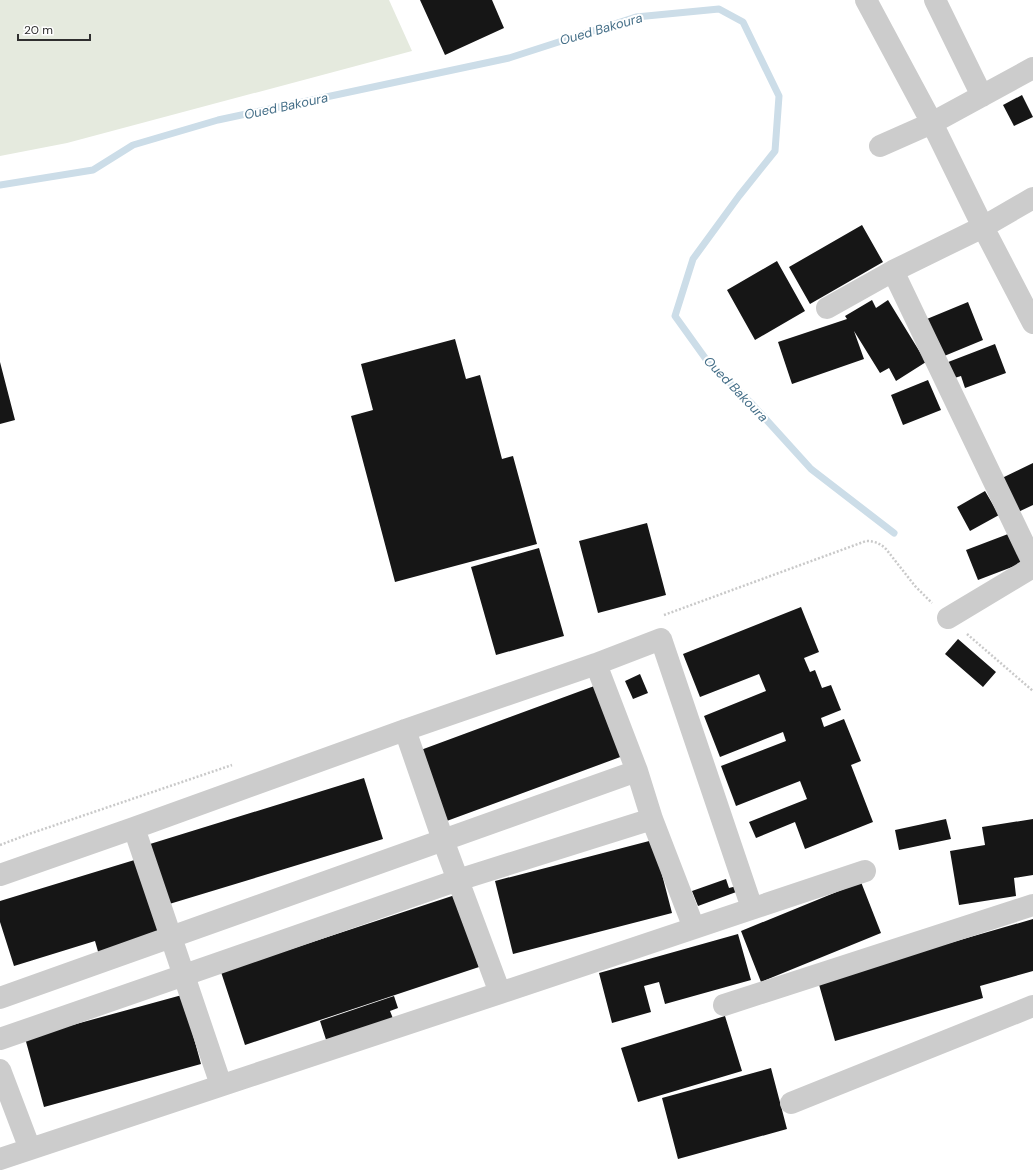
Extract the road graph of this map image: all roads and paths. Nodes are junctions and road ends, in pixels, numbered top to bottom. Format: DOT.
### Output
graph roads {
  1 [pos="866,0"];
  2 [pos="935,0"];
  3 [pos="1033,68"];
  4 [pos="982,96"];
  5 [pos="932,123"];
  6 [pos="880,146"];
  7 [pos="1033,198"];
  8 [pos="983,227"];
  9 [pos="893,271"];
  10 [pos="827,308"];
  11 [pos="1033,323"];
  12 [pos="1033,563"];
  13 [pos="1033,567"];
  14 [pos="948,618"];
  15 [pos="596,664"];
  16 [pos="406,730"];
  17 [pos="637,771"];
  18 [pos="652,818"];
  19 [pos="134,828"];
  20 [pos="443,840"];
  21 [pos="865,871"];
  22 [pos="0,875"];
  23 [pos="458,880"];
  24 [pos="1033,905"];
  25 [pos="752,908"];
  26 [pos="694,928"];
  27 [pos="170,938"];
  28 [pos="183,975"];
  29 [pos="500,993"];
  30 [pos="0,998"];
  31 [pos="724,1005"];
  32 [pos="1033,1006"];
  33 [pos="0,1039"];
  34 [pos="0,1070"];
  35 [pos="221,1085"];
  36 [pos="792,1103"];
  37 [pos="30,1149"];
  38 [pos="0,1158"];
  1 -- 5 [label="street"];
  2 -- 4 [label="street"];
  3 -- 4 [label="street"];
  4 -- 5 [label="street"];
  5 -- 6 [label="street"];
  5 -- 8 [label="street"];
  7 -- 8 [label="street"];
  8 -- 9 [label="street"];
  8 -- 11 [label="street"];
  9 -- 10 [label="street"];
  9 -- 12 [label="street"];
  13 -- 14 [label="street"];
  15 -- 16 [label="street"];
  15 -- 17 [label="street"];
  15 -- 25 [label="street"];
  16 -- 19 [label="street"];
  16 -- 20 [label="street"];
  17 -- 18 [label="street"];
  17 -- 20 [label="street"];
  18 -- 23 [label="street"];
  18 -- 26 [label="street"];
  19 -- 22 [label="street"];
  19 -- 27 [label="street"];
  20 -- 23 [label="street"];
  20 -- 27 [label="street"];
  21 -- 25 [label="street"];
  23 -- 28 [label="street"];
  23 -- 29 [label="street"];
  24 -- 31 [label="street"];
  25 -- 26 [label="street"];
  26 -- 29 [label="street"];
  27 -- 28 [label="street"];
  27 -- 30 [label="street"];
  28 -- 33 [label="street"];
  28 -- 35 [label="street"];
  29 -- 35 [label="street"];
  32 -- 36 [label="street"];
  34 -- 37 [label="street"];
  35 -- 37 [label="street"];
  37 -- 38 [label="street"];
}
